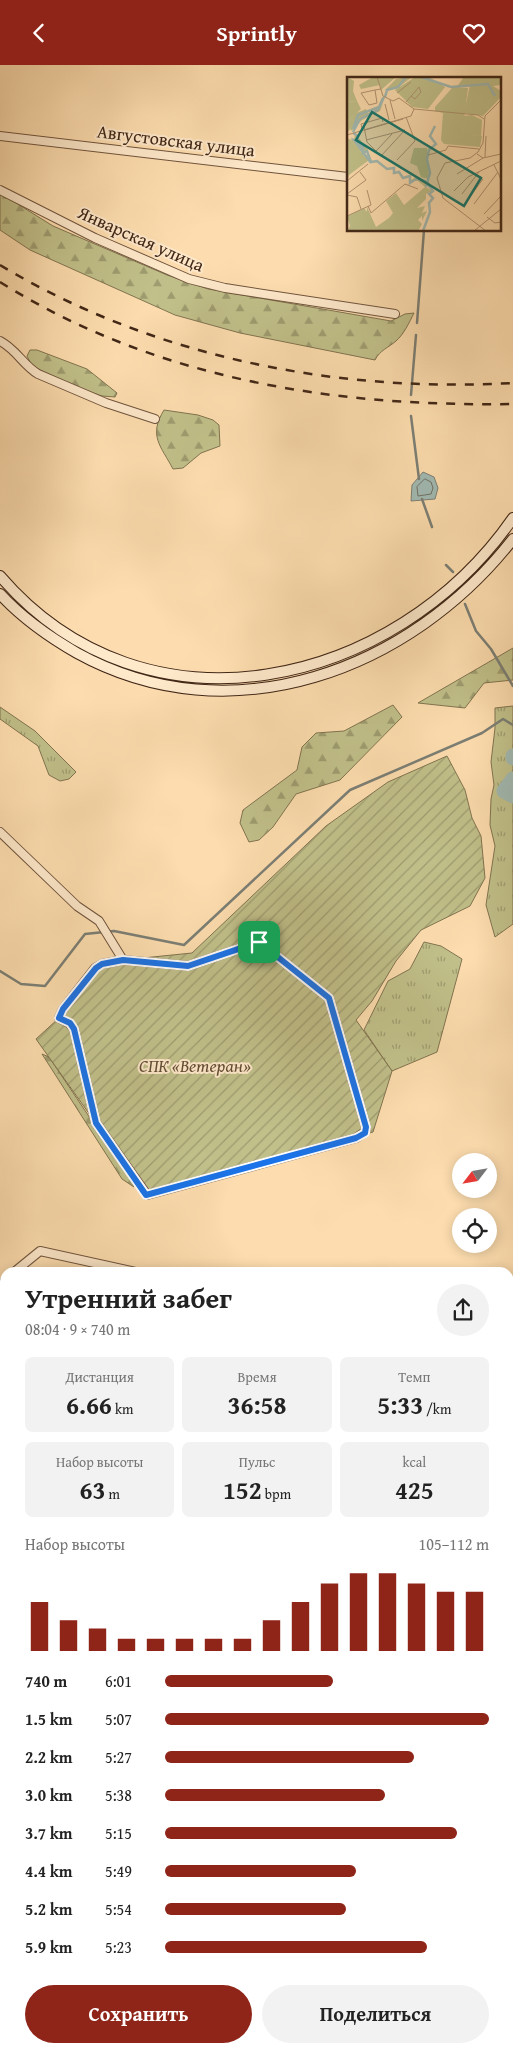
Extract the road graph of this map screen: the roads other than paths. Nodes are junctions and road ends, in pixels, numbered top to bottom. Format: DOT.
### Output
graph roads {
  1 [pos="0,136"];
  2 [pos="347,177"];
  3 [pos="0,190"];
  4 [pos="394,314"];
  5 [pos="0,341"];
  6 [pos="155,419"];
  7 [pos="512,519"];
  8 [pos="513,539"];
  9 [pos="0,576"];
  10 [pos="0,594"];
  11 [pos="0,832"];
  12 [pos="123,960"];
  13 [pos="20,1267"];
  14 [pos="113,1267"];
  1 -- 2 [label="street, Августовская улица"];
  3 -- 4 [label="street, Январская улица"];
  5 -- 6 [label="street"];
  7 -- 9 [label="main road"];
  8 -- 10 [label="main road"];
  11 -- 12 [label="street"];
  12 -- 12 [label="street"];
  13 -- 14 [label="street"];
}
